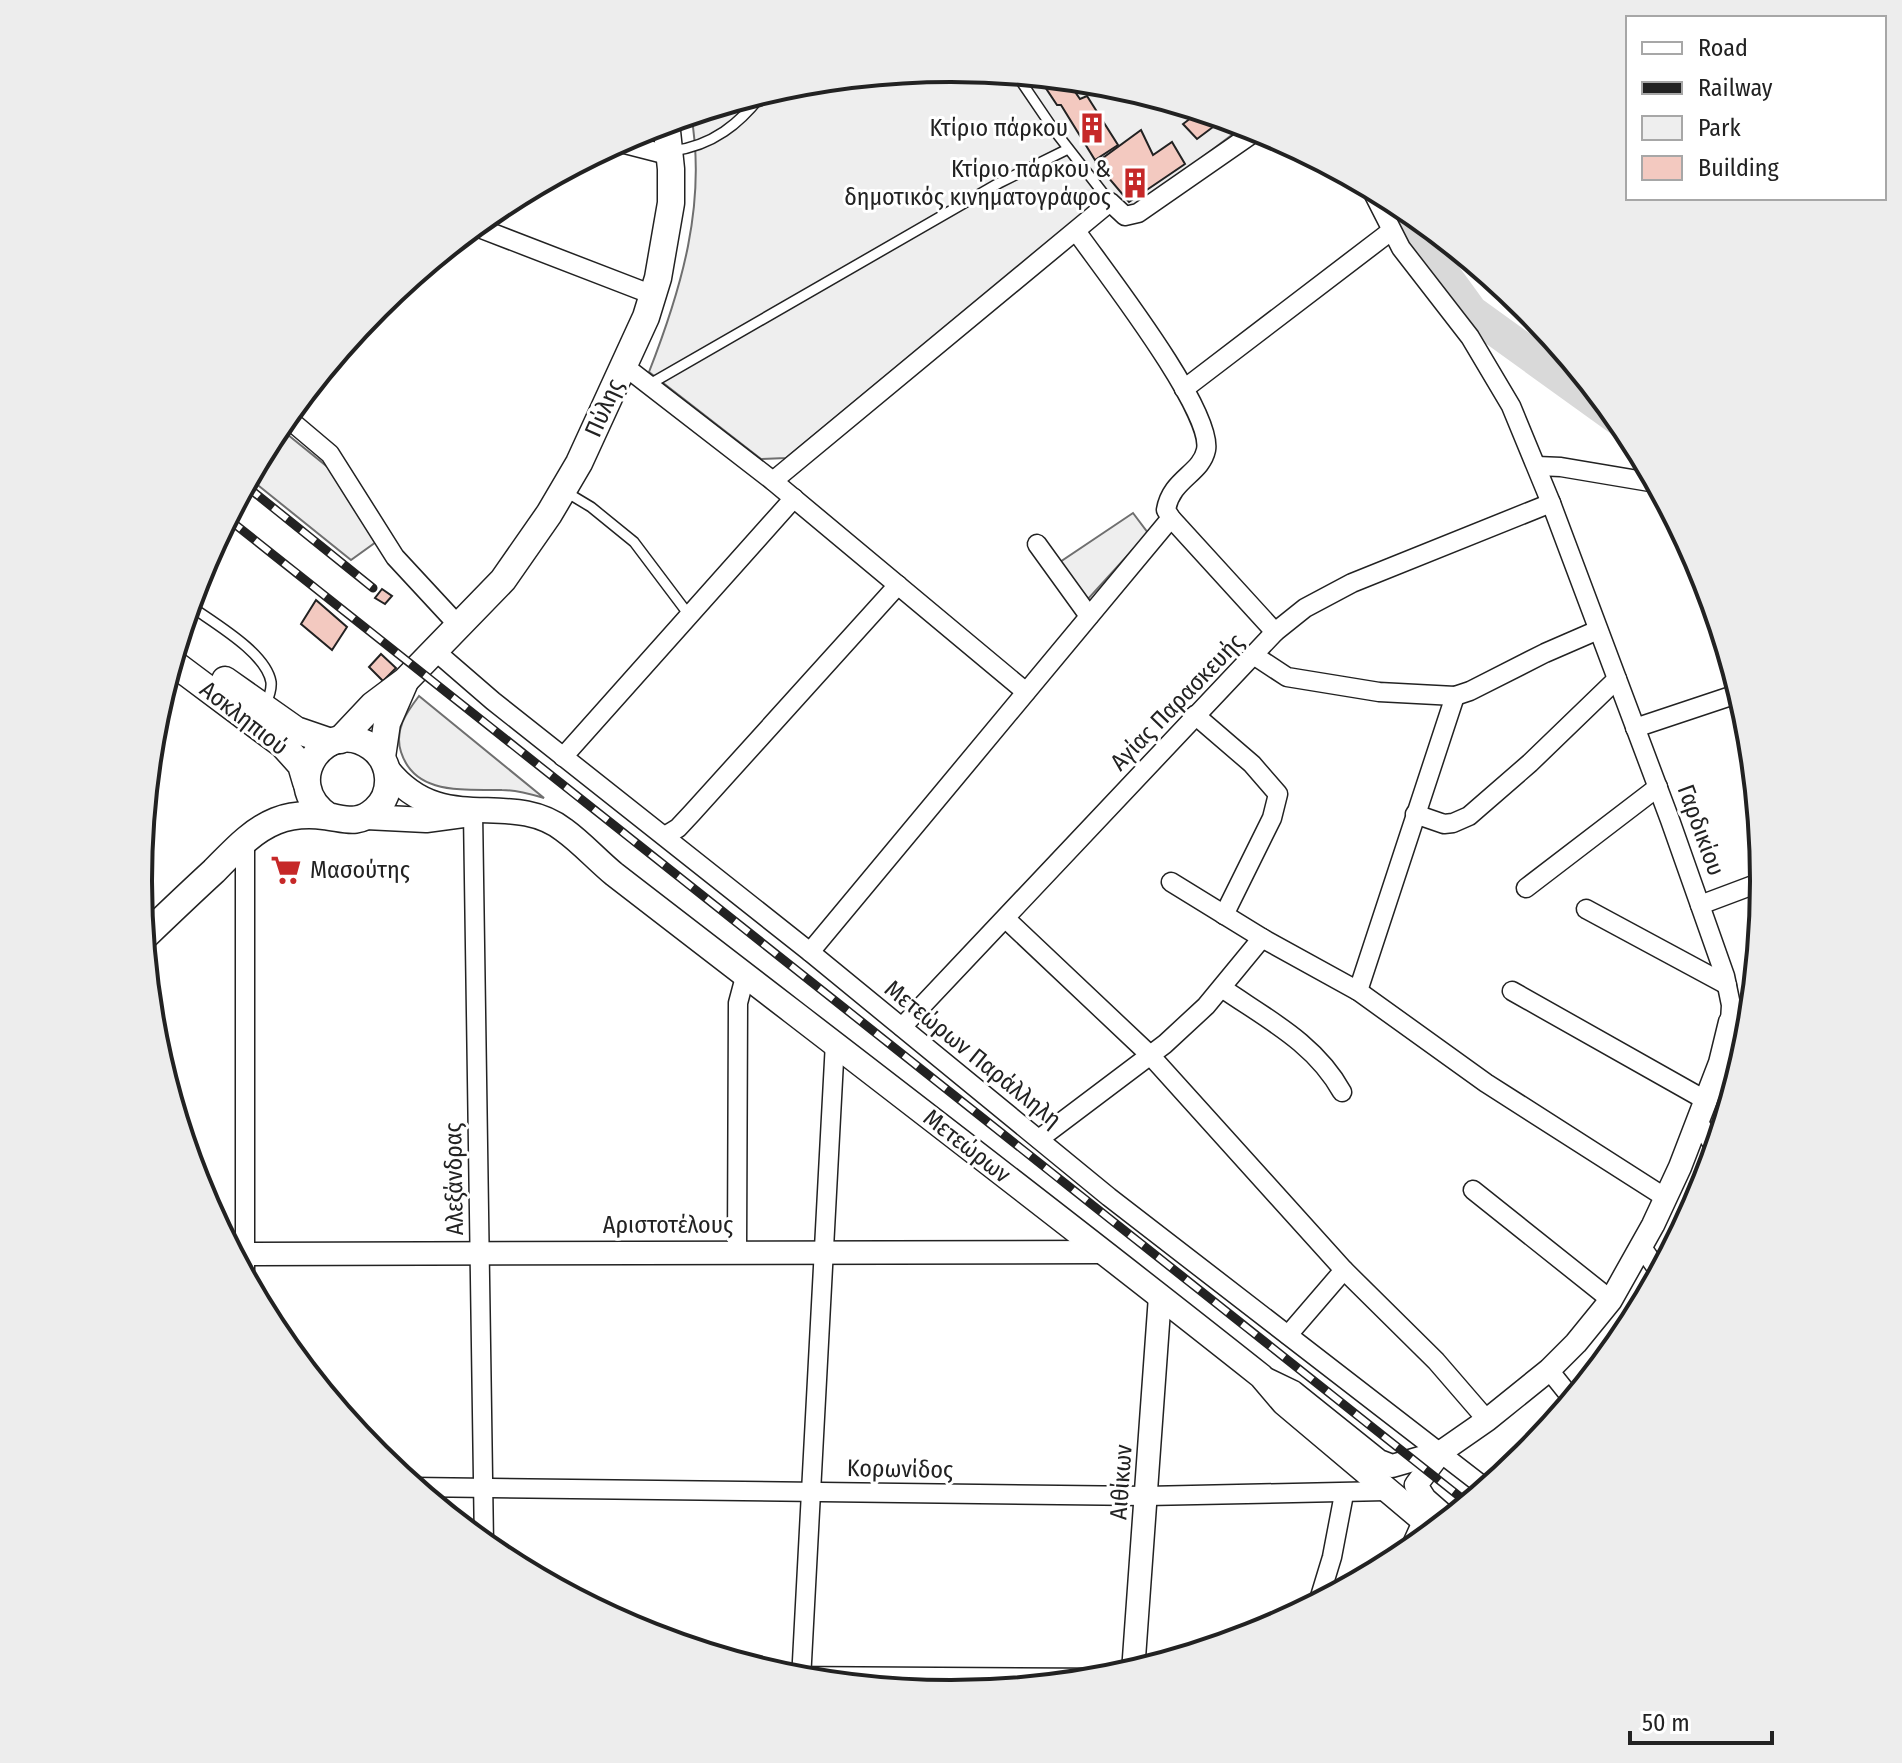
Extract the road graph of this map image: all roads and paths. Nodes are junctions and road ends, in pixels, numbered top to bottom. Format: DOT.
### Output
graph roads {
  1 [pos="1024,86"];
  2 [pos="749,108"];
  3 [pos="668,134"];
  4 [pos="1245,138"];
  5 [pos="636,147"];
  6 [pos="1068,149"];
  7 [pos="670,152"];
  8 [pos="1110,202"];
  9 [pos="1380,207"];
  10 [pos="487,231"];
  11 [pos="1076,231"];
  12 [pos="1391,231"];
  13 [pos="653,295"];
  14 [pos="623,365"];
  15 [pos="649,385"];
  16 [pos="1184,389"];
  17 [pos="295,425"];
  18 [pos="1537,466"];
  19 [pos="773,481"];
  20 [pos="1642,481"];
  21 [pos="564,491"];
  22 [pos="794,498"];
  23 [pos="1551,503"];
  24 [pos="1171,518"];
  25 [pos="1037,544"];
  26 [pos="898,585"];
  27 [pos="199,612"];
  28 [pos="689,615"];
  29 [pos="1089,616"];
  30 [pos="458,625"];
  31 [pos="1598,630"];
  32 [pos="1275,632"];
  33 [pos="434,650"];
  34 [pos="186,652"];
  35 [pos="1255,656"];
  36 [pos="181,669"];
  37 [pos="1617,679"];
  38 [pos="405,681"];
  39 [pos="1026,692"];
  40 [pos="1455,696"];
  41 [pos="1728,697"];
  42 [pos="264,708"];
  43 [pos="1195,715"];
  44 [pos="1635,728"];
  45 [pos="335,741"];
  46 [pos="563,757"];
  47 [pos="385,763"];
  48 [pos="306,782"];
  49 [pos="1658,787"];
  50 [pos="473,812"];
  51 [pos="1415,814"];
  52 [pos="328,816"];
  53 [pos="366,817"];
  54 [pos="665,836"];
  55 [pos="245,841"];
  56 [pos="1171,882"];
  57 [pos="1750,886"];
  58 [pos="1526,888"];
  59 [pos="1700,905"];
  60 [pos="1586,909"];
  61 [pos="1224,915"];
  62 [pos="1006,919"];
  63 [pos="153,929"];
  64 [pos="1262,938"];
  65 [pos="810,952"];
  66 [pos="746,973"];
  67 [pos="1727,985"];
  68 [pos="1222,988"];
  69 [pos="1358,991"];
  70 [pos="1512,991"];
  71 [pos="1738,1021"];
  72 [pos="902,1027"];
  73 [pos="1736,1032"];
  74 [pos="835,1042"];
  75 [pos="1150,1055"];
  76 [pos="1342,1092"];
  77 [pos="1707,1101"];
  78 [pos="1699,1123"];
  79 [pos="1708,1137"];
  80 [pos="1039,1139"];
  81 [pos="1473,1190"];
  82 [pos="1666,1198"];
  83 [pos="238,1243"];
  84 [pos="1641,1246"];
  85 [pos="737,1251"];
  86 [pos="824,1251"];
  87 [pos="479,1252"];
  88 [pos="1103,1252"];
  89 [pos="244,1254"];
  90 [pos="1653,1263"];
  91 [pos="1344,1270"];
  92 [pos="1160,1296"];
  93 [pos="1611,1300"];
  94 [pos="1288,1335"];
  95 [pos="1549,1370"];
  96 [pos="1261,1376"];
  97 [pos="1566,1391"];
  98 [pos="1487,1420"];
  99 [pos="1441,1452"];
  100 [pos="1479,1482"];
  101 [pos="429,1487"];
  102 [pos="483,1487"];
  103 [pos="1386,1491"];
  104 [pos="811,1492"];
  105 [pos="1344,1494"];
  106 [pos="1146,1496"];
  107 [pos="1434,1519"];
  108 [pos="1432,1520"];
  109 [pos="484,1530"];
  110 [pos="1322,1590"];
  111 [pos="1134,1660"];
  112 [pos="802,1667"];
  113 [pos="889,1678"];
  114 [pos="1013,1678"];
  1 -- 6 [label="lane"];
  2 -- 7 [label="lane"];
  3 -- 7 [label="main road, Πύλης"];
  4 -- 8 [label="street"];
  5 -- 7 [label="street"];
  6 -- 8 [label="lane"];
  6 -- 15 [label="lane"];
  7 -- 13 [label="main road, Πύλης"];
  8 -- 11 [label="street"];
  9 -- 12 [label="street, Γαρδικίου"];
  10 -- 13 [label="street"];
  11 -- 16 [label="street"];
  11 -- 19 [label="street"];
  12 -- 16 [label="street"];
  12 -- 18 [label="street, Γαρδικίου"];
  13 -- 14 [label="main road, Πύλης"];
  14 -- 15 [label="street"];
  14 -- 21 [label="main road, Πύλης"];
  15 -- 19 [label="street"];
  16 -- 24 [label="street"];
  17 -- 30 [label="street"];
  18 -- 20 [label="street"];
  18 -- 23 [label="street, Γαρδικίου"];
  19 -- 22 [label="street"];
  21 -- 28 [label="lane"];
  21 -- 30 [label="main road, Πύλης"];
  22 -- 26 [label="street"];
  22 -- 28 [label="street"];
  23 -- 31 [label="street, Γαρδικίου"];
  23 -- 32 [label="street, Αγίας Παρασκευής"];
  24 -- 29 [label="street"];
  24 -- 32 [label="street"];
  25 -- 29 [label="street"];
  26 -- 39 [label="street"];
  26 -- 54 [label="street"];
  27 -- 42 [label="lane"];
  28 -- 46 [label="street"];
  29 -- 39 [label="street"];
  30 -- 33 [label="main road, Πύλης"];
  31 -- 37 [label="street, Γαρδικίου"];
  31 -- 40 [label="street"];
  32 -- 35 [label="street, Αγίας Παρασκευής"];
  33 -- 38 [label="main road, Πύλης"];
  33 -- 46 [label="street, Μετεώρων Παράλληλη"];
  34 -- 42 [label="main road, Ασκληπιού"];
  35 -- 40 [label="street"];
  35 -- 43 [label="street, Αγίας Παρασκευής"];
  36 -- 48 [label="main road, Ασκληπιού"];
  37 -- 44 [label="street, Γαρδικίου"];
  37 -- 51 [label="street"];
  38 -- 45 [label="main road"];
  38 -- 47 [label="main road"];
  39 -- 65 [label="street"];
  40 -- 51 [label="street"];
  41 -- 44 [label="street"];
  42 -- 45 [label="main road, Ασκληπιού"];
  43 -- 61 [label="street"];
  43 -- 62 [label="street, Αγίας Παρασκευής"];
  44 -- 49 [label="street, Γαρδικίου"];
  45 -- 47 [label="main road"];
  45 -- 48 [label="main road"];
  46 -- 54 [label="street, Μετεώρων Παράλληλη"];
  47 -- 50 [label="main road, Μετεώρων"];
  47 -- 53 [label="main road"];
  48 -- 52 [label="main road"];
  49 -- 58 [label="street"];
  49 -- 59 [label="street, Γαρδικίου"];
  50 -- 53 [label="main road, Μετεώρων"];
  50 -- 66 [label="main road, Μετεώρων"];
  50 -- 87 [label="street, Αλεξάνδρας"];
  51 -- 69 [label="street"];
  52 -- 53 [label="main road"];
  52 -- 55 [label="main road"];
  54 -- 65 [label="street, Μετεώρων Παράλληλη"];
  55 -- 63 [label="main road"];
  55 -- 83 [label="street"];
  56 -- 61 [label="street"];
  57 -- 59 [label="street"];
  59 -- 67 [label="street, Γαρδικίου"];
  60 -- 67 [label="street"];
  61 -- 64 [label="street"];
  62 -- 72 [label="street, Αγίας Παρασκευής"];
  62 -- 75 [label="street"];
  64 -- 68 [label="street"];
  64 -- 69 [label="street"];
  65 -- 72 [label="street, Μετεώρων Παράλληλη"];
  66 -- 74 [label="main road, Μετεώρων"];
  66 -- 85 [label="street"];
  67 -- 71 [label="street, Γαρδικίου"];
  68 -- 75 [label="street"];
  68 -- 76 [label="street"];
  69 -- 82 [label="street"];
  70 -- 77 [label="street"];
  72 -- 80 [label="street, Μετεώρων Παράλληλη"];
  73 -- 77 [label="street, Γαρδικίου"];
  74 -- 86 [label="street"];
  74 -- 88 [label="main road, Μετεώρων"];
  75 -- 80 [label="street"];
  75 -- 91 [label="street"];
  77 -- 78 [label="street, Γαρδικίου"];
  78 -- 79 [label="street"];
  78 -- 82 [label="street, Γαρδικίου"];
  80 -- 94 [label="street, Μετεώρων Παράλληλη"];
  81 -- 93 [label="street"];
  82 -- 84 [label="street, Γαρδικίου"];
  84 -- 90 [label="street"];
  84 -- 93 [label="street, Γαρδικίου"];
  85 -- 86 [label="street, Αριστοτέλους"];
  85 -- 87 [label="street, Αριστοτέλους"];
  86 -- 88 [label="street, Αριστοτέλους"];
  86 -- 104 [label="street"];
  87 -- 89 [label="street, Αριστοτέλους"];
  87 -- 102 [label="street, Αλεξάνδρας"];
  88 -- 92 [label="main road, Μετεώρων"];
  91 -- 94 [label="street"];
  91 -- 98 [label="street"];
  92 -- 96 [label="main road, Μετεώρων"];
  92 -- 106 [label="street, Αιθίκων"];
  93 -- 95 [label="street, Γαρδικίου"];
  94 -- 99 [label="street, Μετεώρων Παράλληλη"];
  95 -- 97 [label="street"];
  95 -- 98 [label="street, Γαρδικίου"];
  96 -- 99 [label="street"];
  96 -- 103 [label="main road, Μετεώρων"];
  98 -- 99 [label="street, Γαρδικίου"];
  99 -- 100 [label="street, Μετεώρων Παράλληλη"];
  99 -- 107 [label="street"];
  101 -- 102 [label="street, Κορωνίδος"];
  102 -- 104 [label="street, Κορωνίδος"];
  102 -- 109 [label="street, Αλεξάνδρας"];
  103 -- 105 [label="street, Κορωνίδος"];
  103 -- 108 [label="main road, Μετεώρων"];
  104 -- 106 [label="street, Κορωνίδος"];
  104 -- 112 [label="street"];
  105 -- 106 [label="street, Κορωνίδος"];
  105 -- 110 [label="street"];
  106 -- 111 [label="street, Αιθίκων"];
  113 -- 114 [label="street"];
}
